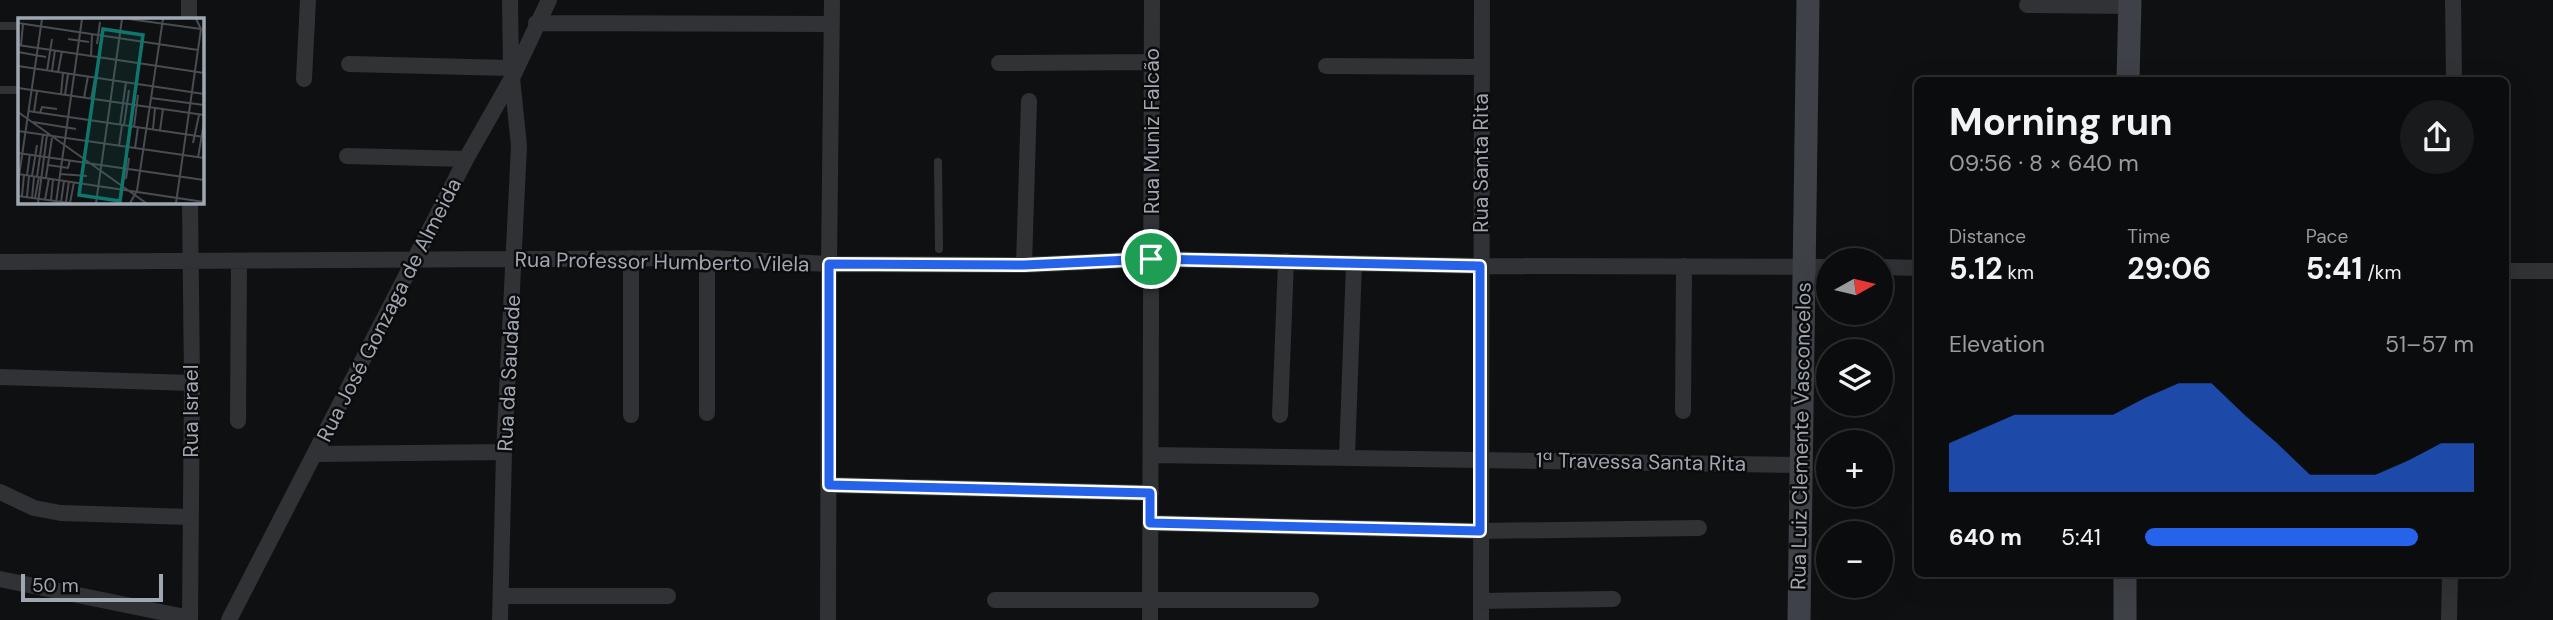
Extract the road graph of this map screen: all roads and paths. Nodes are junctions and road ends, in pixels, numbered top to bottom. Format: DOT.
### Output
graph roads {
  1 [pos="189,0"];
  2 [pos="309,0"];
  3 [pos="510,0"];
  4 [pos="549,0"];
  5 [pos="832,0"];
  6 [pos="1152,0"];
  7 [pos="1482,0"];
  8 [pos="1808,0"];
  9 [pos="2453,0"];
  10 [pos="2130,3"];
  11 [pos="2026,5"];
  12 [pos="189,18"];
  13 [pos="536,23"];
  14 [pos="832,24"];
  15 [pos="0,26"];
  16 [pos="18,26"];
  17 [pos="1152,62"];
  18 [pos="999,63"];
  19 [pos="349,64"];
  20 [pos="1326,66"];
  21 [pos="1482,67"];
  22 [pos="512,73"];
  23 [pos="2128,77"];
  24 [pos="2454,77"];
  25 [pos="304,79"];
  26 [pos="0,90"];
  27 [pos="18,90"];
  28 [pos="1029,101"];
  29 [pos="347,156"];
  30 [pos="466,159"];
  31 [pos="938,162"];
  32 [pos="190,203"];
  33 [pos="939,257"];
  34 [pos="631,258"];
  35 [pos="707,258"];
  36 [pos="1151,259"];
  37 [pos="190,260"];
  38 [pos="414,260"];
  39 [pos="514,260"];
  40 [pos="239,261"];
  41 [pos="1286,261"];
  42 [pos="0,262"];
  43 [pos="1354,263"];
  44 [pos="829,264"];
  45 [pos="1024,265"];
  46 [pos="1480,266"];
  47 [pos="1684,267"];
  48 [pos="1803,267"];
  49 [pos="1816,267"];
  50 [pos="1894,267"];
  51 [pos="1914,268"];
  52 [pos="2509,271"];
  53 [pos="2553,271"];
  54 [pos="0,377"];
  55 [pos="192,383"];
  56 [pos="1683,411"];
  57 [pos="707,413"];
  58 [pos="631,415"];
  59 [pos="1280,415"];
  60 [pos="238,421"];
  61 [pos="504,452"];
  62 [pos="315,454"];
  63 [pos="1151,455"];
  64 [pos="1347,456"];
  65 [pos="1481,458"];
  66 [pos="1801,465"];
  67 [pos="829,485"];
  68 [pos="0,492"];
  69 [pos="1150,493"];
  70 [pos="191,517"];
  71 [pos="1150,523"];
  72 [pos="1699,528"];
  73 [pos="1480,531"];
  74 [pos="2125,577"];
  75 [pos="2450,577"];
  76 [pos="0,579"];
  77 [pos="501,596"];
  78 [pos="668,596"];
  79 [pos="1150,598"];
  80 [pos="1613,599"];
  81 [pos="995,600"];
  82 [pos="1311,600"];
  83 [pos="1481,601"];
  84 [pos="190,619"];
  85 [pos="229,620"];
  86 [pos="500,620"];
  87 [pos="828,620"];
  88 [pos="1150,620"];
  89 [pos="1481,620"];
  90 [pos="1799,620"];
  91 [pos="2125,620"];
  92 [pos="2449,620"];
  1 -- 12 [label="street"];
  2 -- 25 [label="street"];
  3 -- 22 [label="street, Rua da Saudade"];
  4 -- 13 [label="street, Rua José Gonzaga de Almeida"];
  5 -- 14 [label="street"];
  6 -- 17 [label="street, Rua Muniz Falcão"];
  7 -- 21 [label="street, Rua Santa Rita"];
  8 -- 48 [label="street, Rua Luiz Clemente Vasconcelos"];
  9 -- 24 [label="street"];
  10 -- 11 [label="street"];
  10 -- 23 [label="street"];
  13 -- 14 [label="street"];
  13 -- 22 [label="street, Rua José Gonzaga de Almeida"];
  14 -- 44 [label="street"];
  15 -- 16 [label="lane"];
  17 -- 18 [label="street"];
  17 -- 36 [label="street, Rua Muniz Falcão"];
  19 -- 22 [label="street"];
  20 -- 21 [label="street"];
  21 -- 46 [label="street, Rua Santa Rita"];
  22 -- 30 [label="street, Rua José Gonzaga de Almeida"];
  22 -- 39 [label="street, Rua da Saudade"];
  26 -- 27 [label="lane"];
  28 -- 45 [label="street"];
  29 -- 30 [label="street"];
  30 -- 38 [label="street, Rua José Gonzaga de Almeida"];
  31 -- 33 [label="lane"];
  32 -- 37 [label="street, Rua Israel"];
  33 -- 44 [label="street, Rua Professor Humberto Vilela"];
  33 -- 45 [label="street, Rua Professor Humberto Vilela"];
  34 -- 35 [label="street, Rua Professor Humberto Vilela"];
  34 -- 39 [label="street, Rua Professor Humberto Vilela"];
  34 -- 58 [label="street"];
  35 -- 44 [label="street, Rua Professor Humberto Vilela"];
  35 -- 57 [label="street"];
  36 -- 41 [label="street, Rua Professor Humberto Vilela"];
  36 -- 45 [label="street, Rua Professor Humberto Vilela"];
  36 -- 63 [label="street, Rua Muniz Falcão"];
  37 -- 40 [label="street, Rua Professor Humberto Vilela"];
  37 -- 42 [label="street, Rua Professor Humberto Vilela"];
  37 -- 55 [label="street, Rua Israel"];
  38 -- 39 [label="street, Rua Professor Humberto Vilela"];
  38 -- 40 [label="street, Rua Professor Humberto Vilela"];
  38 -- 62 [label="street, Rua José Gonzaga de Almeida"];
  39 -- 61 [label="street, Rua da Saudade"];
  40 -- 60 [label="street"];
  41 -- 43 [label="street, Rua Professor Humberto Vilela"];
  41 -- 59 [label="street"];
  43 -- 46 [label="street, Rua Professor Humberto Vilela"];
  43 -- 64 [label="street"];
  44 -- 67 [label="street"];
  46 -- 47 [label="street, Rua Professor Humberto Vilela"];
  46 -- 65 [label="street, Rua Santa Rita"];
  47 -- 48 [label="street, Rua Professor Humberto Vilela"];
  47 -- 56 [label="street"];
  48 -- 49 [label="street, Rua Professor Humberto Vilela"];
  48 -- 66 [label="street, Rua Luiz Clemente Vasconcelos"];
  50 -- 51 [label="street"];
  52 -- 53 [label="street"];
  54 -- 55 [label="street"];
  55 -- 70 [label="street, Rua Israel"];
  61 -- 62 [label="street"];
  61 -- 77 [label="street, Rua da Saudade"];
  62 -- 85 [label="street, Rua José Gonzaga de Almeida"];
  63 -- 64 [label="street, 1ª Travessa Santa Rita"];
  63 -- 69 [label="street, Rua Muniz Falcão"];
  64 -- 65 [label="street, 1ª Travessa Santa Rita"];
  65 -- 66 [label="street, 1ª Travessa Santa Rita"];
  65 -- 73 [label="street, Rua Santa Rita"];
  66 -- 90 [label="street, Rua Luiz Clemente Vasconcelos"];
  67 -- 69 [label="street"];
  67 -- 87 [label="street"];
  68 -- 70 [label="street"];
  69 -- 71 [label="street, Rua Muniz Falcão"];
  70 -- 84 [label="street, Rua Israel"];
  71 -- 73 [label="street"];
  71 -- 79 [label="street, Rua Muniz Falcão"];
  72 -- 73 [label="street"];
  73 -- 83 [label="street, Rua Santa Rita"];
  74 -- 91 [label="street"];
  75 -- 92 [label="street"];
  76 -- 84 [label="street"];
  77 -- 78 [label="street"];
  77 -- 86 [label="street, Rua da Saudade"];
  79 -- 81 [label="street"];
  79 -- 82 [label="street"];
  79 -- 88 [label="street, Rua Muniz Falcão"];
  80 -- 83 [label="street"];
  83 -- 89 [label="street, Rua Santa Rita"];
}
